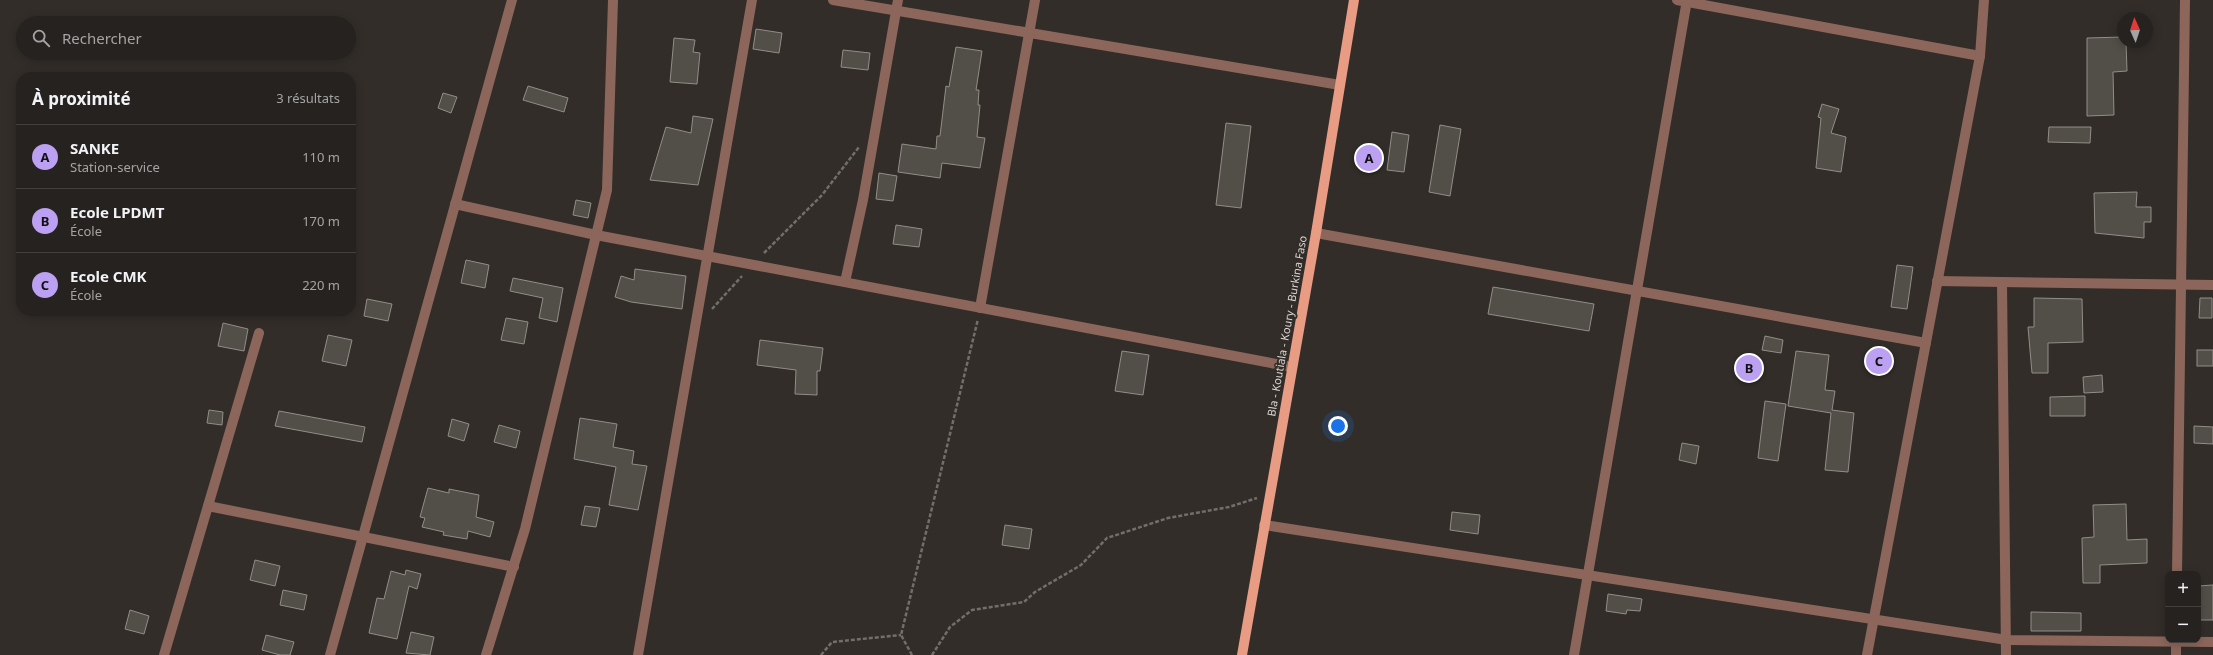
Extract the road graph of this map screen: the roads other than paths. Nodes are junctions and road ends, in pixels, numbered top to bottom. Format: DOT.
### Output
graph roads {
  1 [pos="512,0"];
  2 [pos="612,0"];
  3 [pos="752,0"];
  4 [pos="833,0"];
  5 [pos="898,0"];
  6 [pos="1035,0"];
  7 [pos="1354,0"];
  8 [pos="1984,0"];
  9 [pos="2185,0"];
  10 [pos="1684,1"];
  11 [pos="896,10"];
  12 [pos="1030,33"];
  13 [pos="1980,56"];
  14 [pos="1340,85"];
  15 [pos="455,204"];
  16 [pos="1316,233"];
  17 [pos="596,235"];
  18 [pos="708,256"];
  19 [pos="845,282"];
  20 [pos="1938,282"];
  21 [pos="2002,282"];
  22 [pos="2181,284"];
  23 [pos="2213,284"];
  24 [pos="1637,291"];
  25 [pos="980,308"];
  26 [pos="259,333"];
  27 [pos="1926,343"];
  28 [pos="1292,367"];
  29 [pos="208,506"];
  30 [pos="1264,525"];
  31 [pos="363,537"];
  32 [pos="514,567"];
  33 [pos="2177,571"];
  34 [pos="1588,576"];
  35 [pos="1874,620"];
  36 [pos="2007,640"];
  37 [pos="2165,641"];
  38 [pos="2201,642"];
  39 [pos="2213,642"];
  40 [pos="2176,643"];
  41 [pos="164,655"];
  42 [pos="330,655"];
  43 [pos="486,655"];
  44 [pos="638,655"];
  45 [pos="1242,655"];
  46 [pos="1574,655"];
  47 [pos="1867,655"];
  48 [pos="2006,655"];
  49 [pos="2176,655"];
  1 -- 15 [label="street"];
  2 -- 17 [label="street"];
  3 -- 18 [label="street"];
  4 -- 11 [label="street"];
  5 -- 11 [label="street"];
  6 -- 12 [label="street"];
  7 -- 14 [label="main road, Bla - Koutiala - Koury - Burkina Faso"];
  8 -- 13 [label="street"];
  9 -- 22 [label="street"];
  10 -- 13 [label="street"];
  10 -- 24 [label="street"];
  11 -- 12 [label="street"];
  11 -- 19 [label="street"];
  12 -- 14 [label="street"];
  12 -- 25 [label="street"];
  13 -- 20 [label="street"];
  14 -- 16 [label="main road, Bla - Koutiala - Koury - Burkina Faso"];
  15 -- 17 [label="street"];
  15 -- 31 [label="street"];
  16 -- 24 [label="street"];
  16 -- 28 [label="main road, Bla - Koutiala - Koury - Burkina Faso"];
  17 -- 18 [label="street"];
  17 -- 32 [label="street"];
  18 -- 19 [label="street"];
  18 -- 44 [label="street"];
  19 -- 25 [label="street"];
  20 -- 21 [label="street"];
  20 -- 27 [label="street"];
  21 -- 22 [label="street"];
  21 -- 36 [label="street"];
  22 -- 23 [label="street"];
  22 -- 33 [label="street"];
  24 -- 27 [label="street"];
  24 -- 34 [label="street"];
  25 -- 28 [label="street"];
  26 -- 29 [label="street"];
  27 -- 35 [label="street"];
  28 -- 30 [label="main road, Bla - Koutiala - Koury - Burkina Faso"];
  29 -- 31 [label="street"];
  29 -- 41 [label="street"];
  30 -- 34 [label="street"];
  30 -- 45 [label="main road, Bla - Koutiala - Koury - Burkina Faso"];
  31 -- 32 [label="street"];
  31 -- 42 [label="street"];
  32 -- 43 [label="street"];
  34 -- 35 [label="street"];
  34 -- 46 [label="street"];
  35 -- 36 [label="street"];
  35 -- 47 [label="street"];
  36 -- 37 [label="street"];
  36 -- 48 [label="street"];
  38 -- 39 [label="street"];
  40 -- 49 [label="street"];
}
